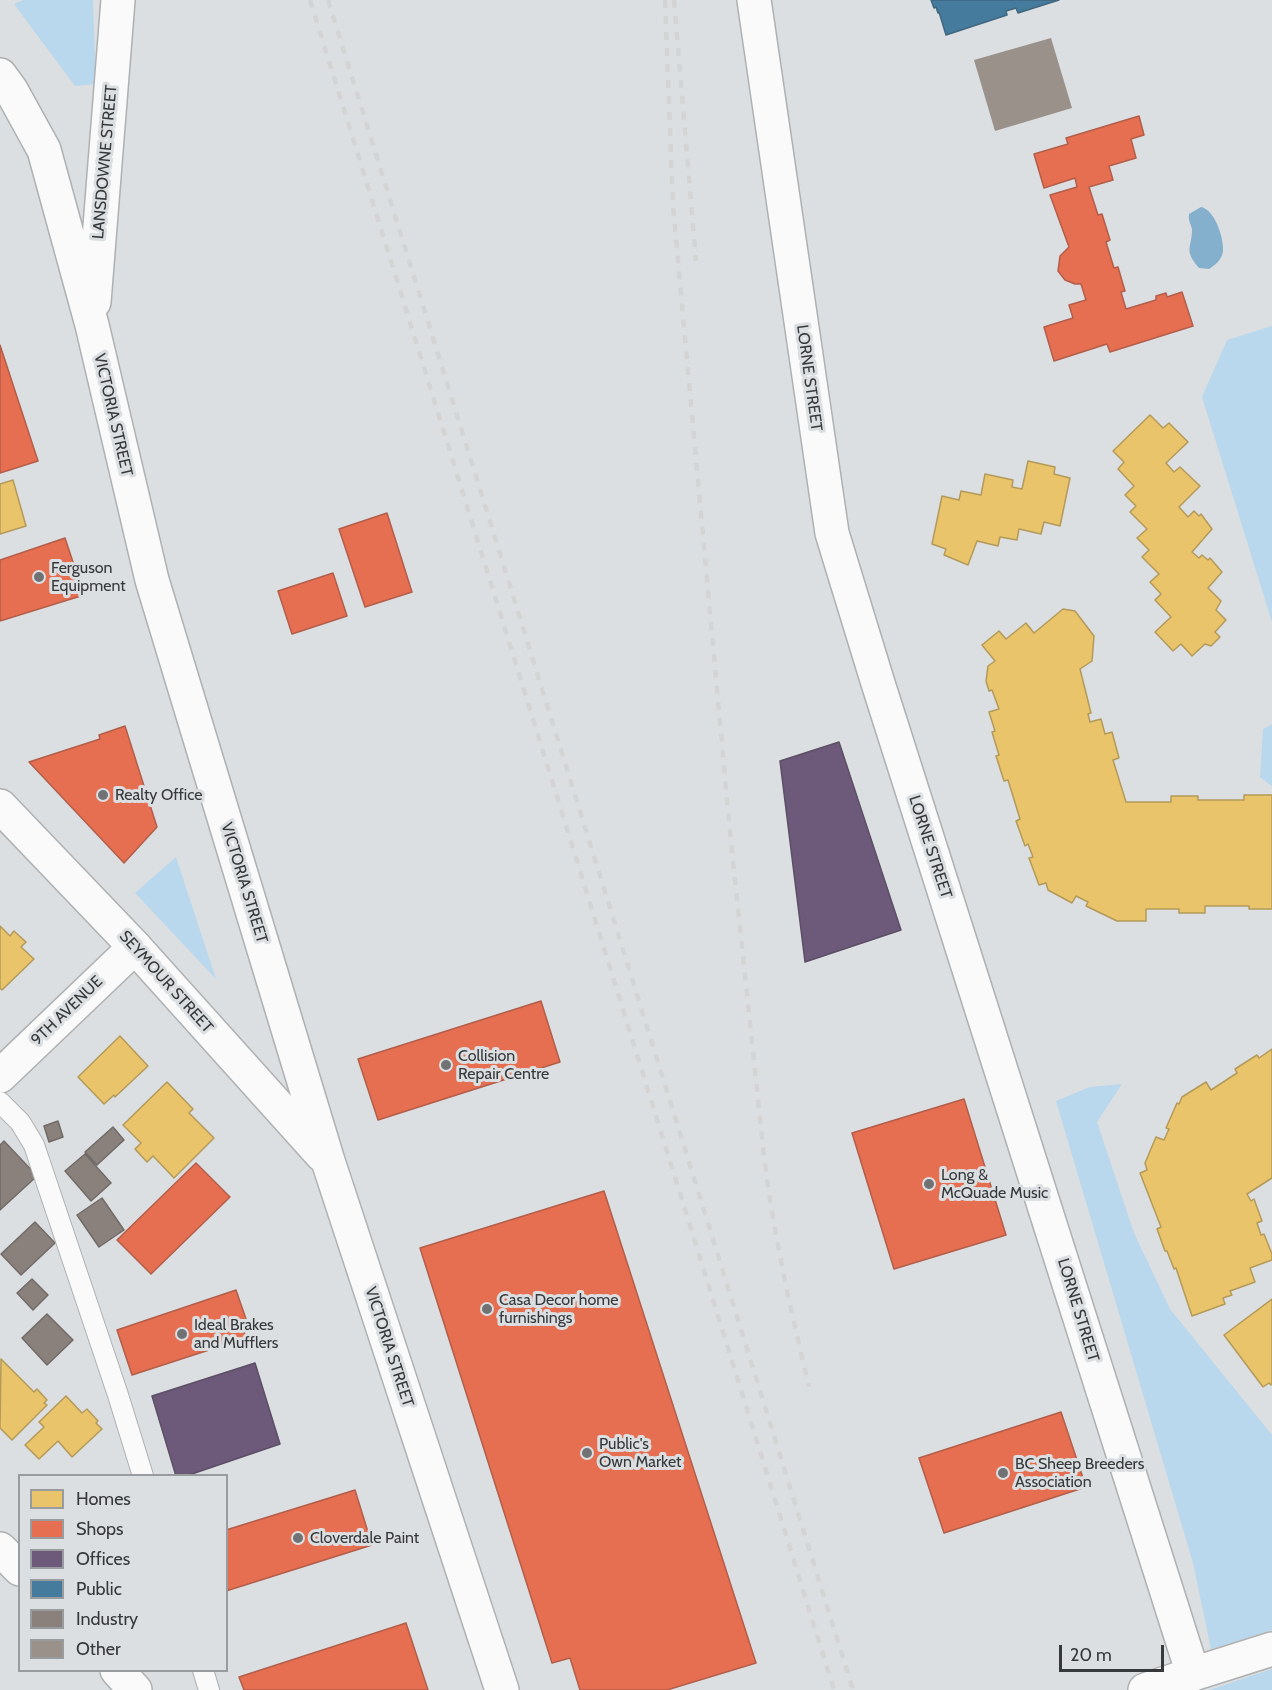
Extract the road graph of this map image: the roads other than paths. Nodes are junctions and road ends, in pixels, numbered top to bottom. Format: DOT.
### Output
graph roads {
  1 [pos="118,0"];
  2 [pos="754,0"];
  3 [pos="0,75"];
  4 [pos="92,325"];
  5 [pos="0,806"];
  6 [pos="135,947"];
  7 [pos="0,1076"];
  8 [pos="0,1102"];
  9 [pos="328,1161"];
  10 [pos="142,1474"];
  11 [pos="0,1549"];
  12 [pos="18,1567"];
  13 [pos="1272,1649"];
  14 [pos="118,1672"];
  15 [pos="203,1672"];
  16 [pos="1196,1682"];
  17 [pos="135,1690"];
  18 [pos="209,1690"];
  19 [pos="502,1690"];
  20 [pos="1145,1690"];
  1 -- 4 [label="street, LANSDOWNE STREET"];
  2 -- 16 [label="street, LORNE STREET"];
  3 -- 4 [label="street, VICTORIA STREET"];
  4 -- 9 [label="street, VICTORIA STREET"];
  5 -- 6 [label="street, SEYMOUR STREET"];
  6 -- 7 [label="street, 9TH AVENUE"];
  6 -- 9 [label="street, SEYMOUR STREET"];
  8 -- 10 [label="lane"];
  9 -- 19 [label="street, VICTORIA STREET"];
  11 -- 12 [label="street"];
  13 -- 16 [label="street"];
  14 -- 17 [label="street"];
  15 -- 18 [label="lane"];
  16 -- 20 [label="street"];
}
